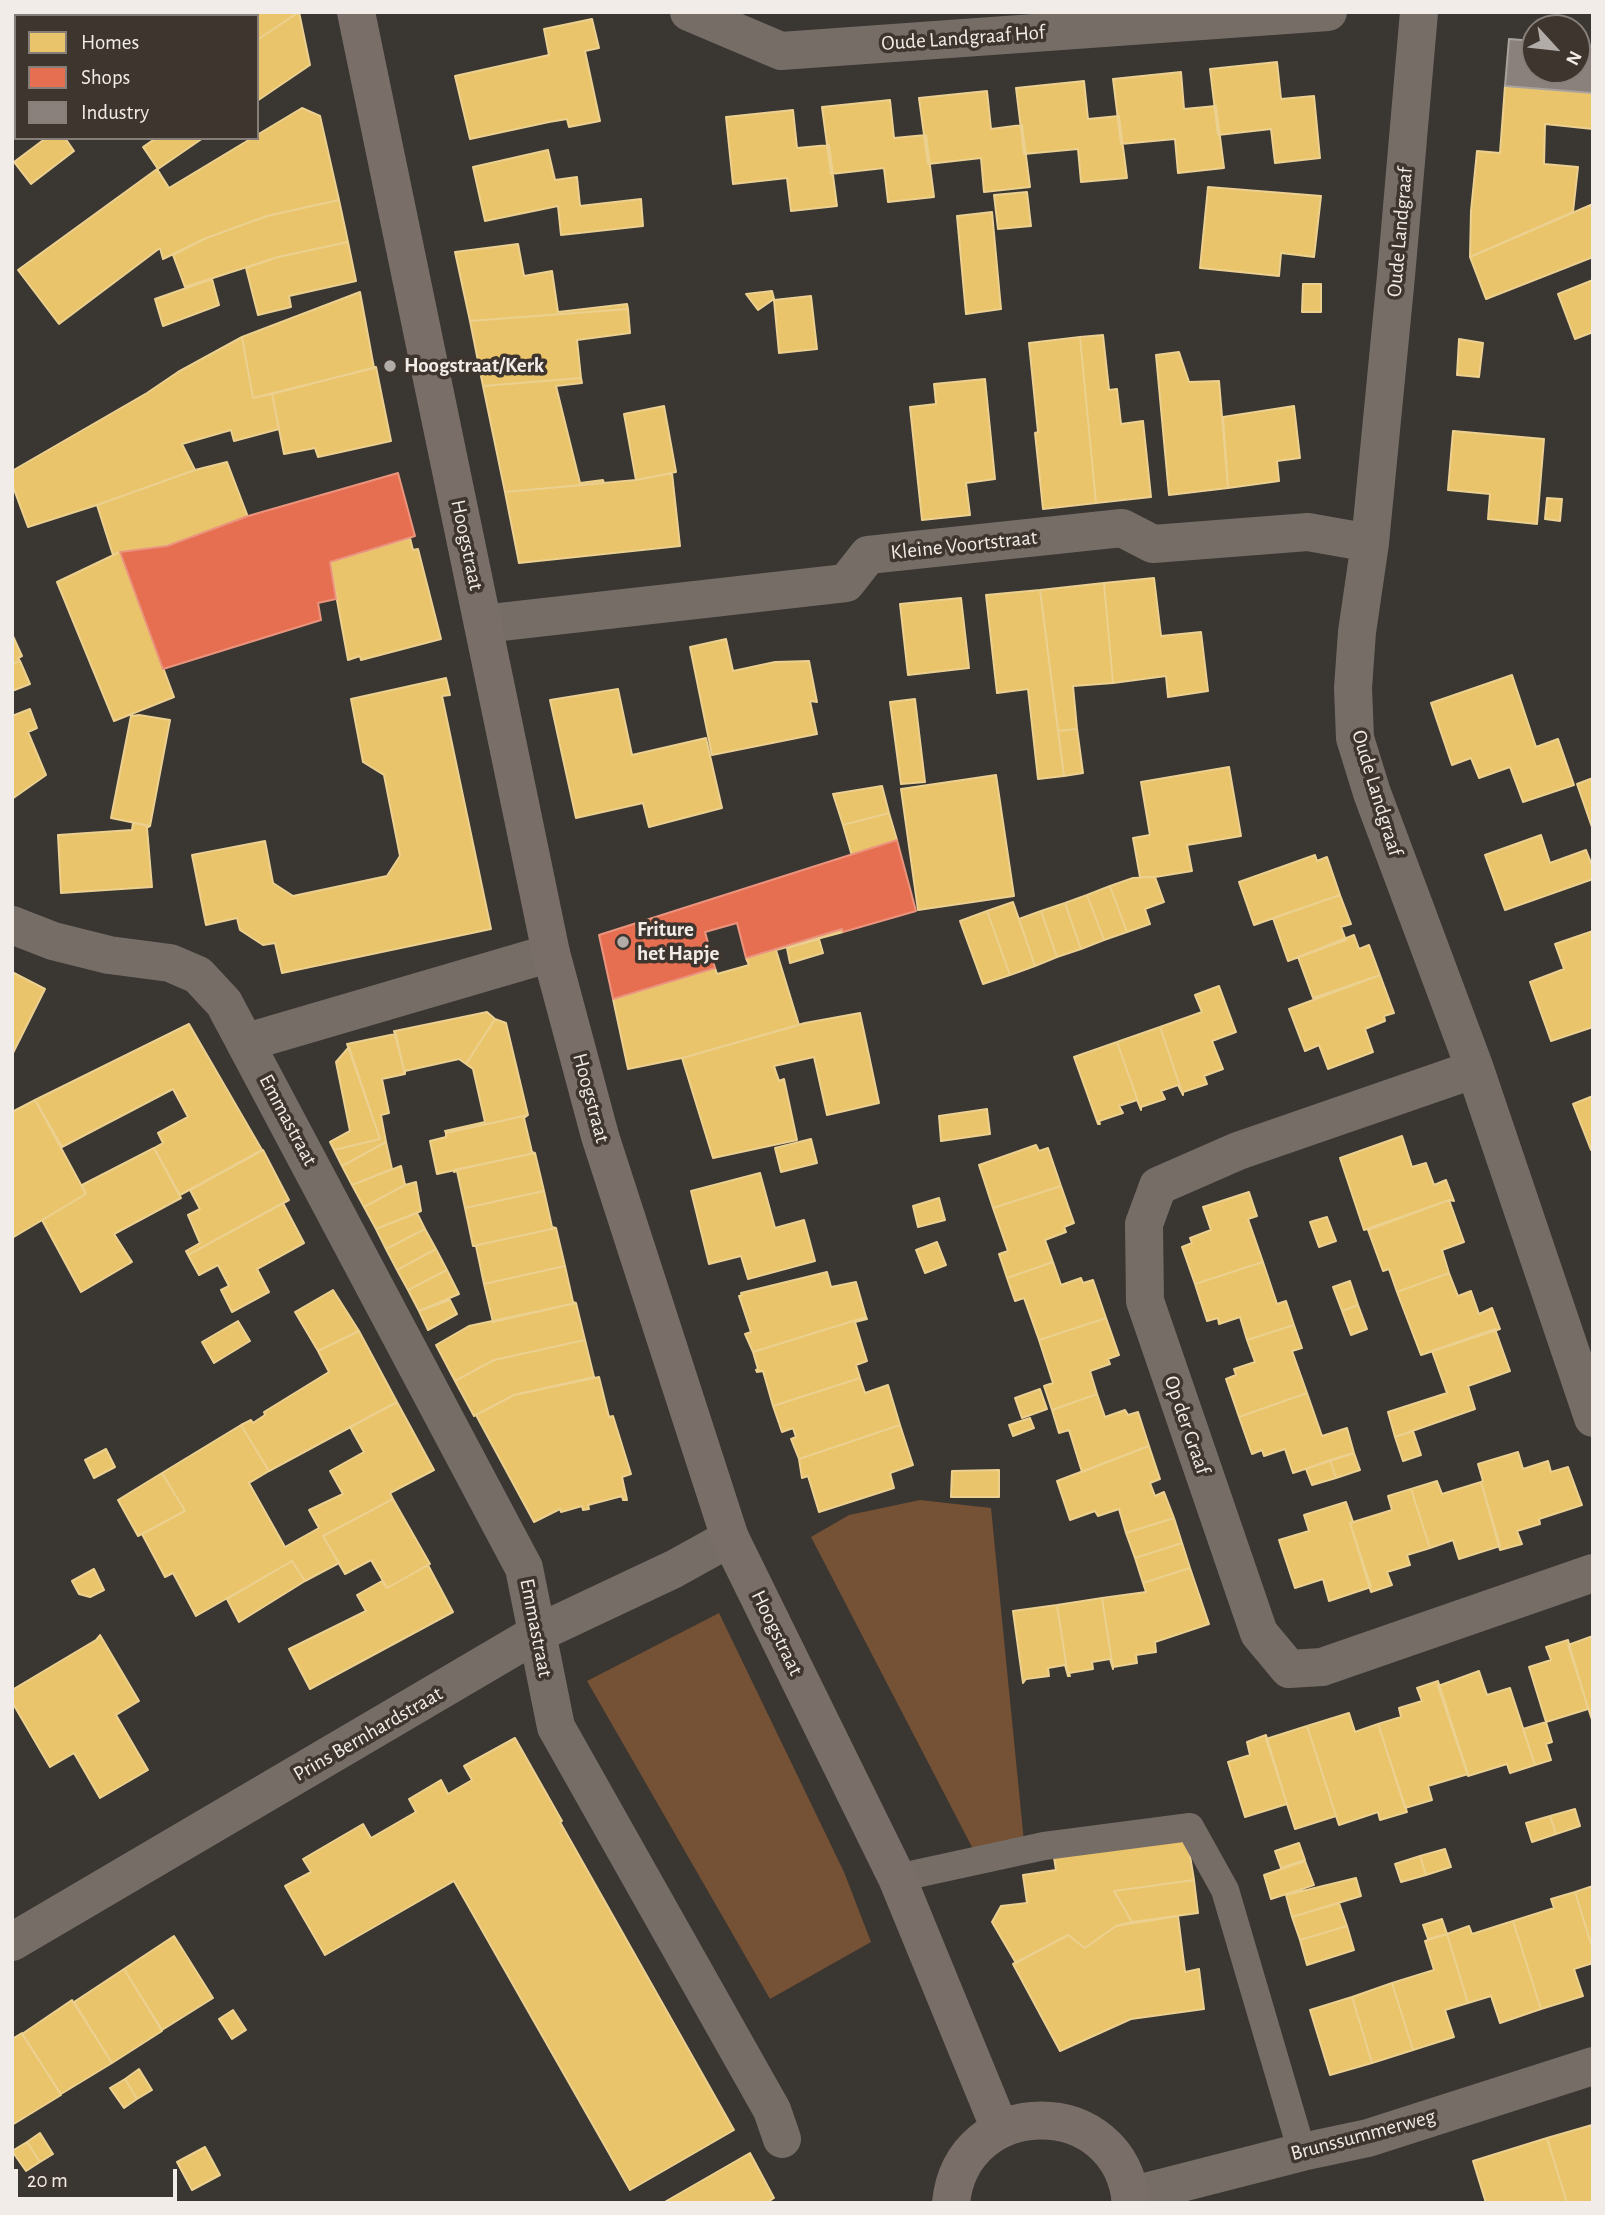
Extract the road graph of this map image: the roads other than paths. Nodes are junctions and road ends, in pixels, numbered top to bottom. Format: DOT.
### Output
graph roads {
  1 [pos="356,12"];
  2 [pos="689,12"];
  3 [pos="1328,12"];
  4 [pos="1419,12"];
  5 [pos="1370,543"];
  6 [pos="483,624"];
  7 [pos="12,925"];
  8 [pos="551,953"];
  9 [pos="247,1042"];
  10 [pos="1475,1069"];
  11 [pos="1593,1419"];
  12 [pos="730,1538"];
  13 [pos="1593,1573"];
  14 [pos="536,1634"];
  15 [pos="897,1878"];
  16 [pos="12,1942"];
  17 [pos="1593,2066"];
  18 [pos="1000,2129"];
  19 [pos="782,2139"];
  20 [pos="1302,2152"];
  21 [pos="1130,2199"];
  22 [pos="951,2203"];
  1 -- 6 [label="main road, Hoogstraat"];
  2 -- 3 [label="street, Oude Landgraaf Hof"];
  4 -- 5 [label="street, Oude Landgraaf"];
  5 -- 6 [label="street, Kleine Voortstraat"];
  5 -- 10 [label="street, Oude Landgraaf"];
  6 -- 8 [label="main road, Hoogstraat"];
  7 -- 9 [label="street, Emmastraat"];
  8 -- 9 [label="street"];
  8 -- 12 [label="main road, Hoogstraat"];
  9 -- 14 [label="street, Emmastraat"];
  10 -- 11 [label="street, Oude Landgraaf"];
  10 -- 13 [label="street, Op der Graaf"];
  12 -- 14 [label="street, Prins Bernhardstraat"];
  12 -- 15 [label="main road, Hoogstraat"];
  14 -- 16 [label="street, Prins Bernhardstraat"];
  14 -- 19 [label="street, Emmastraat"];
  15 -- 18 [label="main road, Hoogstraat"];
  15 -- 20 [label="lane"];
  17 -- 20 [label="street, Brunssummerweg"];
  18 -- 21 [label="main road"];
  18 -- 22 [label="main road"];
  20 -- 21 [label="street, Brunssummerweg"];
}
